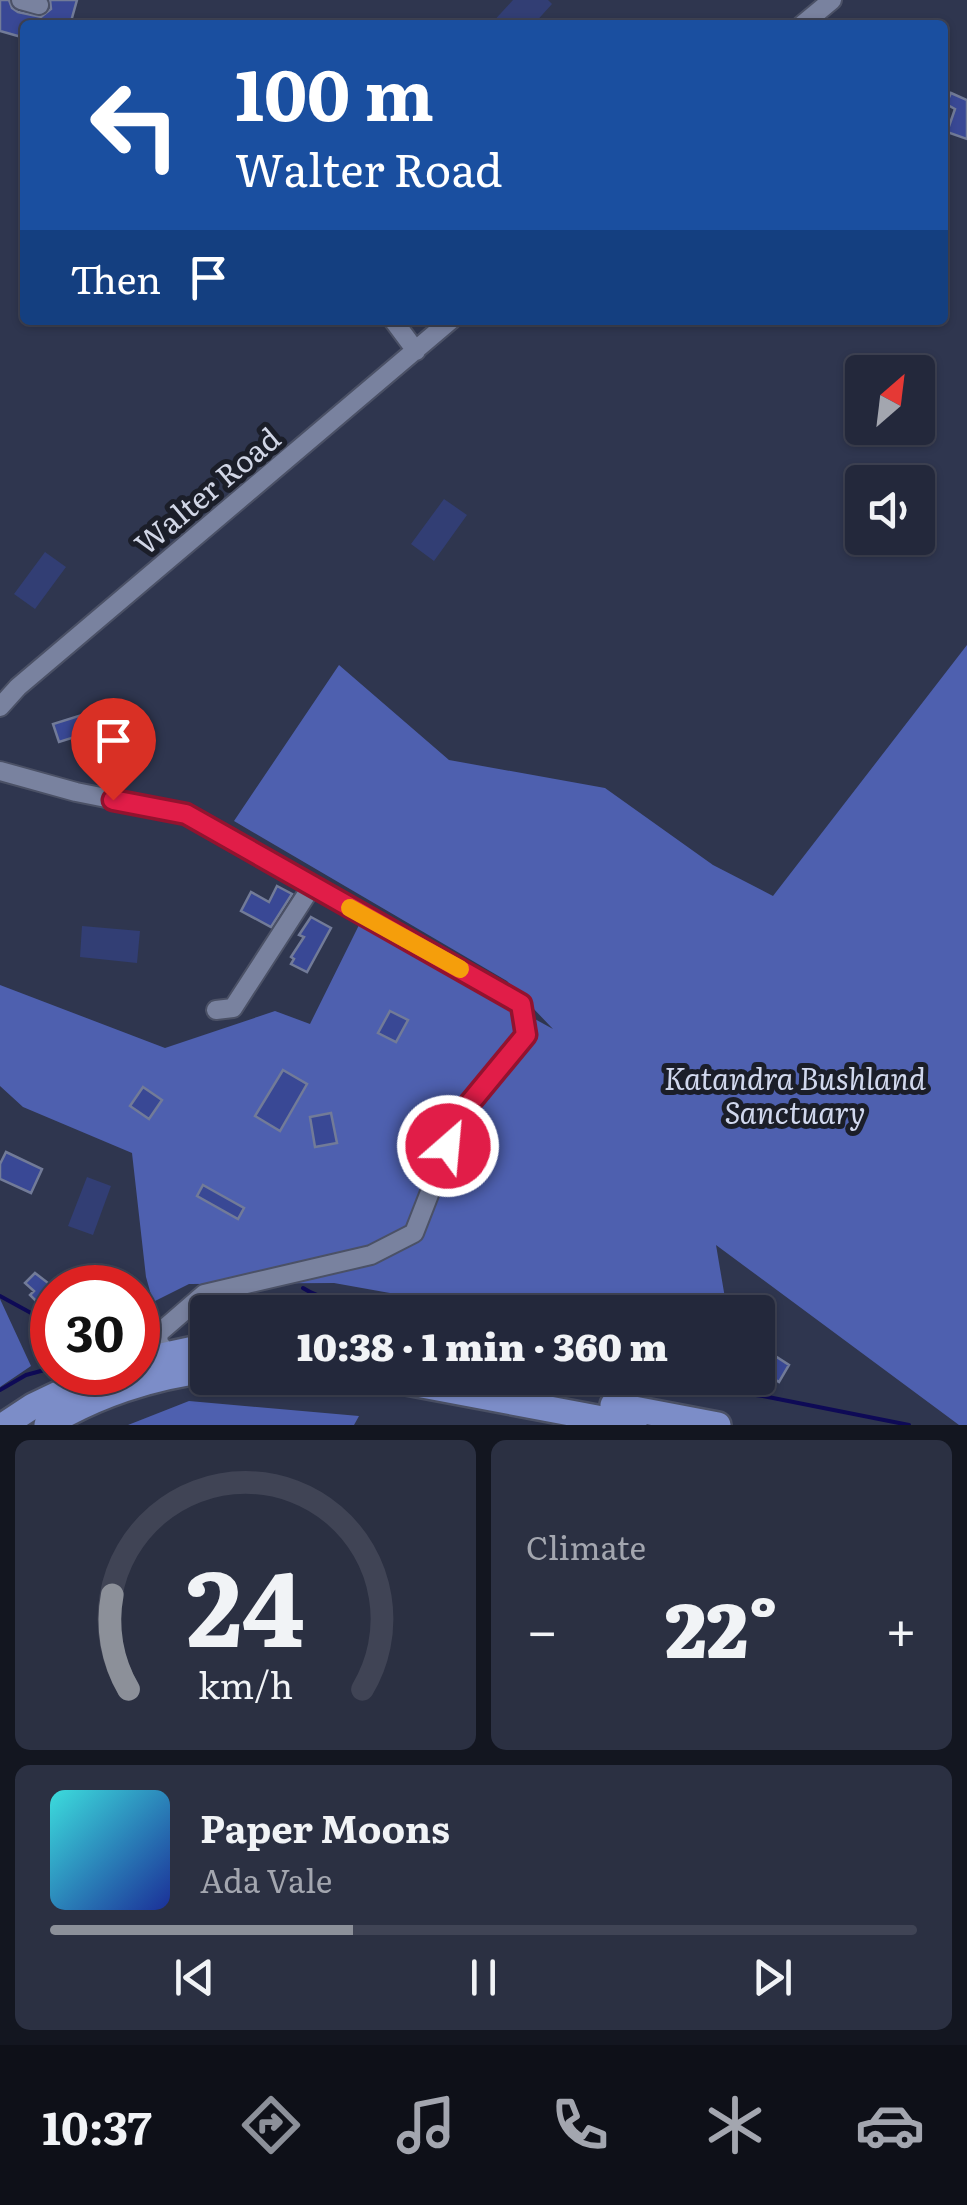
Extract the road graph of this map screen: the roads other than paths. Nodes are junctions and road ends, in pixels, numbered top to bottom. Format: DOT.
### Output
graph roads {
  1 [pos="832,0"];
  2 [pos="808,20"];
  3 [pos="397,325"];
  4 [pos="445,325"];
  5 [pos="416,351"];
  6 [pos="0,707"];
  7 [pos="0,771"];
  8 [pos="312,886"];
  9 [pos="216,1010"];
  10 [pos="190,1350"];
  11 [pos="167,1354"];
  12 [pos="160,1356"];
  13 [pos="190,1372"];
  14 [pos="56,1395"];
  15 [pos="475,1395"];
  16 [pos="560,1395"];
  17 [pos="4,1425"];
  18 [pos="47,1425"];
  19 [pos="634,1425"];
  20 [pos="718,1425"];
  1 -- 2 [label="street"];
  3 -- 5 [label="street"];
  4 -- 5 [label="street, Walter Road"];
  5 -- 6 [label="street, Walter Road"];
  7 -- 8 [label="street"];
  8 -- 9 [label="street"];
  8 -- 11 [label="street"];
  10 -- 11 [label="highway"];
  11 -- 12 [label="highway"];
  13 -- 18 [label="highway"];
  14 -- 17 [label="highway"];
  15 -- 19 [label="highway"];
  16 -- 20 [label="highway"];
}
